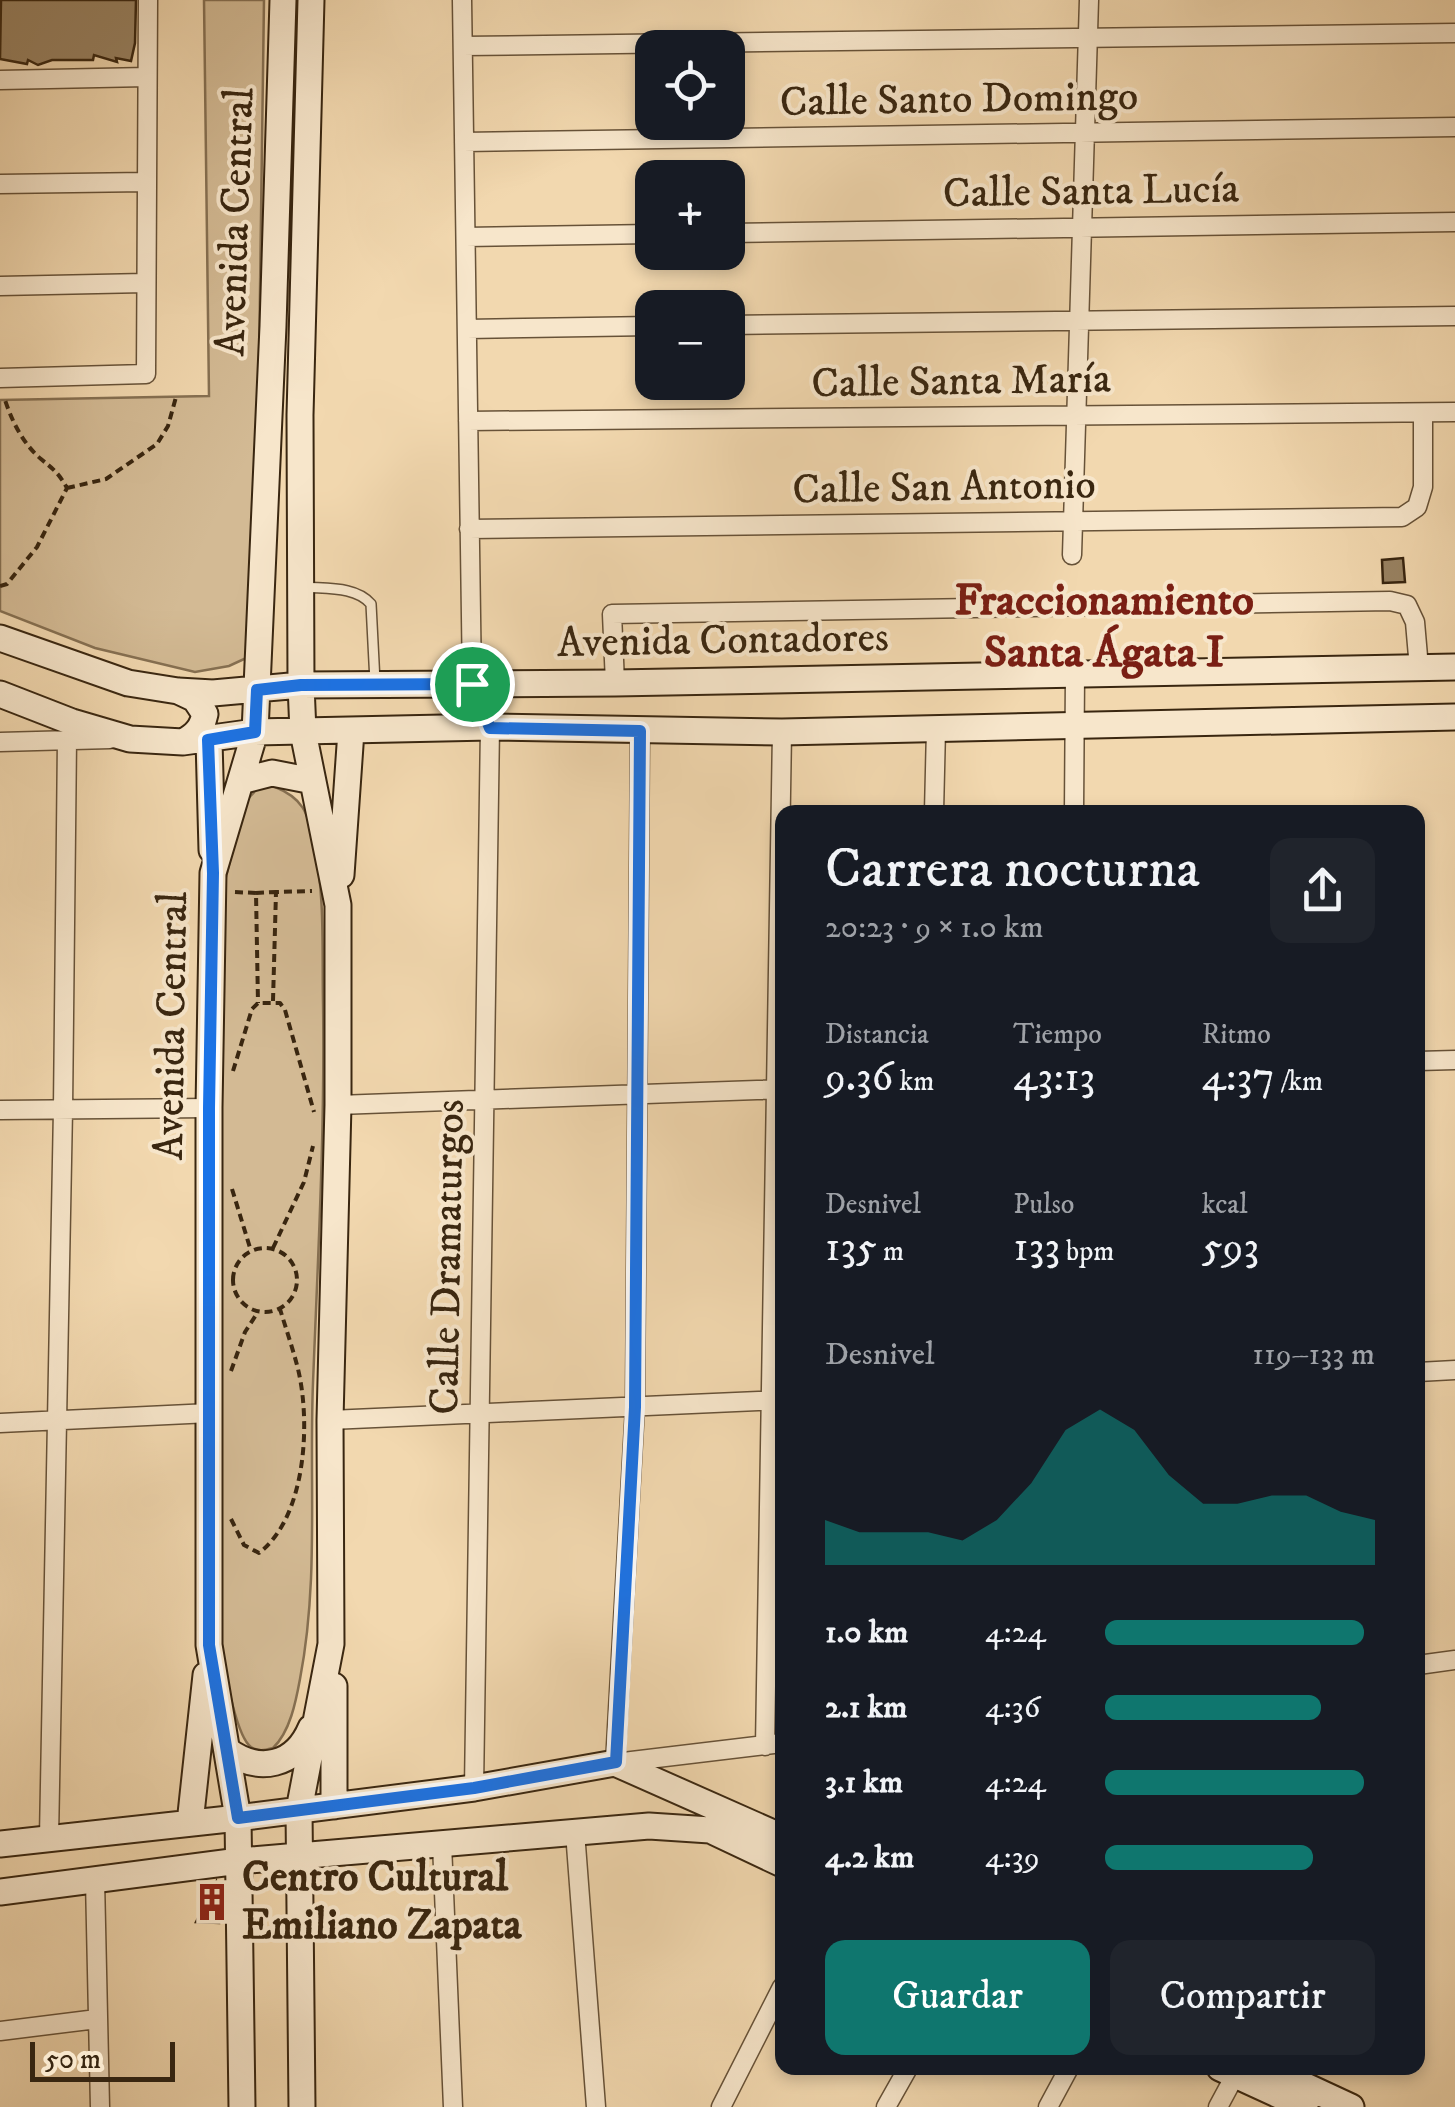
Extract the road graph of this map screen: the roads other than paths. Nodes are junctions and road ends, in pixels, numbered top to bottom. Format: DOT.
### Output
graph roads {
  1 [pos="148,0"];
  2 [pos="283,0"];
  3 [pos="311,0"];
  4 [pos="462,0"];
  5 [pos="1089,0"];
  6 [pos="1455,33"];
  7 [pos="1088,38"];
  8 [pos="463,46"];
  9 [pos="147,77"];
  10 [pos="0,80"];
  11 [pos="1455,127"];
  12 [pos="1085,133"];
  13 [pos="464,142"];
  14 [pos="145,182"];
  15 [pos="0,184"];
  16 [pos="1455,222"];
  17 [pos="1082,227"];
  18 [pos="745,232"];
  19 [pos="635,234"];
  20 [pos="466,236"];
  21 [pos="146,283"];
  22 [pos="0,286"];
  23 [pos="1455,316"];
  24 [pos="1080,320"];
  25 [pos="745,325"];
  26 [pos="635,326"];
  27 [pos="467,329"];
  28 [pos="1,378"];
  29 [pos="1423,412"];
  30 [pos="1455,412"];
  31 [pos="1077,416"];
  32 [pos="468,422"];
  33 [pos="1074,522"];
  34 [pos="470,529"];
  35 [pos="1072,555"];
  36 [pos="301,587"];
  37 [pos="0,638"];
  38 [pos="1455,667"];
  39 [pos="1419,668"];
  40 [pos="1076,674"];
  41 [pos="615,683"];
  42 [pos="375,684"];
  43 [pos="472,684"];
  44 [pos="301,685"];
  45 [pos="257,690"];
  46 [pos="178,691"];
  47 [pos="0,694"];
  48 [pos="1455,718"];
  49 [pos="1076,727"];
  50 [pos="490,728"];
  51 [pos="936,730"];
  52 [pos="360,731"];
  53 [pos="640,731"];
  54 [pos="255,732"];
  55 [pos="303,732"];
  56 [pos="782,732"];
  57 [pos="67,739"];
  58 [pos="130,739"];
  59 [pos="196,741"];
  60 [pos="0,742"];
  61 [pos="241,781"];
  62 [pos="312,781"];
  63 [pos="781,805"];
  64 [pos="934,805"];
  65 [pos="1074,805"];
  66 [pos="213,882"];
  67 [pos="336,898"];
  68 [pos="1455,1060"];
  69 [pos="1425,1061"];
  70 [pos="775,1089"];
  71 [pos="638,1095"];
  72 [pos="486,1100"];
  73 [pos="338,1104"];
  74 [pos="209,1108"];
  75 [pos="64,1109"];
  76 [pos="0,1110"];
  77 [pos="1455,1370"];
  78 [pos="1425,1372"];
  79 [pos="775,1400"];
  80 [pos="635,1407"];
  81 [pos="210,1413"];
  82 [pos="480,1414"];
  83 [pos="330,1420"];
  84 [pos="58,1422"];
  85 [pos="0,1423"];
  86 [pos="775,1630"];
  87 [pos="331,1644"];
  88 [pos="209,1645"];
  89 [pos="1455,1660"];
  90 [pos="1425,1664"];
  91 [pos="319,1707"];
  92 [pos="774,1745"];
  93 [pos="227,1750"];
  94 [pos="616,1762"];
  95 [pos="474,1788"];
  96 [pos="334,1806"];
  97 [pos="298,1810"];
  98 [pos="238,1818"];
  99 [pos="190,1823"];
  100 [pos="575,1832"];
  101 [pos="775,1835"];
  102 [pos="49,1837"];
  103 [pos="0,1844"];
  104 [pos="442,1844"];
  105 [pos="297,1856"];
  106 [pos="239,1861"];
  107 [pos="775,1861"];
  108 [pos="95,1880"];
  109 [pos="0,1892"];
  110 [pos="775,2001"];
  111 [pos="97,2020"];
  112 [pos="0,2031"];
  113 [pos="904,2075"];
  114 [pos="1065,2075"];
  115 [pos="1229,2075"];
  116 [pos="1241,2075"];
  117 [pos="1282,2075"];
  118 [pos="100,2107"];
  119 [pos="242,2107"];
  120 [pos="302,2107"];
  121 [pos="454,2107"];
  122 [pos="596,2107"];
  123 [pos="721,2107"];
  124 [pos="886,2107"];
  125 [pos="1048,2107"];
  126 [pos="1218,2107"];
  127 [pos="1305,2107"];
  128 [pos="1351,2107"];
  1 -- 9 [label="street"];
  2 -- 45 [label="main road, Avenida Central"];
  3 -- 36 [label="main road, Avenida Central"];
  4 -- 8 [label="street"];
  5 -- 7 [label="street"];
  6 -- 7 [label="street"];
  7 -- 8 [label="street"];
  7 -- 12 [label="street"];
  8 -- 13 [label="street"];
  9 -- 10 [label="street"];
  9 -- 14 [label="street"];
  11 -- 12 [label="street, Calle Santo Domingo"];
  12 -- 13 [label="street, Calle Santo Domingo"];
  12 -- 17 [label="street"];
  13 -- 20 [label="street"];
  14 -- 15 [label="street"];
  14 -- 21 [label="street"];
  16 -- 17 [label="street, Calle Santa Lucía"];
  17 -- 18 [label="street, Calle Santa Lucía"];
  17 -- 24 [label="street"];
  19 -- 20 [label="street"];
  20 -- 27 [label="street"];
  21 -- 22 [label="street"];
  21 -- 28 [label="street"];
  23 -- 24 [label="street"];
  24 -- 25 [label="street"];
  24 -- 31 [label="street"];
  26 -- 27 [label="street"];
  27 -- 32 [label="street"];
  29 -- 30 [label="street, Calle Santa María"];
  29 -- 31 [label="street, Calle Santa María"];
  29 -- 33 [label="street, Calle San Antonio"];
  31 -- 32 [label="street, Calle Santa María"];
  31 -- 33 [label="street"];
  32 -- 34 [label="street"];
  33 -- 34 [label="street, Calle San Antonio"];
  33 -- 35 [label="street"];
  34 -- 43 [label="street"];
  36 -- 42 [label="lane"];
  36 -- 44 [label="main road, Avenida Central"];
  37 -- 46 [label="main road, Avenida Contadores"];
  38 -- 39 [label="main road, Avenida Contadores"];
  39 -- 40 [label="main road, Avenida Contadores"];
  39 -- 41 [label="street"];
  40 -- 41 [label="main road, Avenida Contadores"];
  40 -- 49 [label="street"];
  41 -- 43 [label="main road, Avenida Contadores"];
  42 -- 43 [label="main road, Avenida Contadores"];
  42 -- 44 [label="main road, Avenida Contadores"];
  42 -- 52 [label="main road"];
  43 -- 50 [label="street"];
  44 -- 45 [label="main road, Avenida Contadores"];
  44 -- 55 [label="main road, Avenida Central"];
  45 -- 46 [label="main road, Avenida Contadores"];
  45 -- 54 [label="main road, Avenida Central"];
  46 -- 59 [label="main road"];
  47 -- 58 [label="main road, Avenida Contadores"];
  48 -- 49 [label="main road, Avenida Contadores"];
  49 -- 51 [label="main road, Avenida Contadores"];
  49 -- 65 [label="street"];
  50 -- 52 [label="main road, Avenida Contadores"];
  50 -- 53 [label="main road, Avenida Contadores"];
  50 -- 72 [label="street, Calle Dramaturgos"];
  51 -- 56 [label="main road, Avenida Contadores"];
  51 -- 64 [label="street"];
  52 -- 55 [label="main road, Avenida Contadores"];
  52 -- 67 [label="main road"];
  53 -- 56 [label="main road, Avenida Contadores"];
  53 -- 71 [label="street"];
  54 -- 55 [label="main road, Avenida Contadores"];
  54 -- 59 [label="main road, Avenida Contadores"];
  54 -- 61 [label="main road, Avenida Central"];
  55 -- 62 [label="main road, Avenida Central"];
  56 -- 63 [label="street"];
  57 -- 58 [label="street"];
  57 -- 60 [label="street"];
  57 -- 75 [label="street"];
  58 -- 59 [label="main road, Avenida Contadores"];
  59 -- 66 [label="main road"];
  61 -- 62 [label="main road"];
  61 -- 66 [label="main road, Avenida Central"];
  62 -- 67 [label="main road, Avenida Central"];
  66 -- 74 [label="main road, Avenida Central"];
  67 -- 73 [label="main road, Avenida Central"];
  68 -- 69 [label="street"];
  70 -- 71 [label="street"];
  71 -- 72 [label="street"];
  71 -- 80 [label="street"];
  72 -- 73 [label="street"];
  72 -- 82 [label="street, Calle Dramaturgos"];
  73 -- 83 [label="main road, Avenida Central"];
  74 -- 75 [label="street"];
  74 -- 81 [label="main road, Avenida Central"];
  75 -- 76 [label="street"];
  75 -- 84 [label="street"];
  77 -- 78 [label="street"];
  79 -- 80 [label="street"];
  80 -- 82 [label="street"];
  80 -- 94 [label="street"];
  81 -- 84 [label="street"];
  81 -- 88 [label="main road, Avenida Central"];
  82 -- 83 [label="street"];
  82 -- 95 [label="street, Calle Dramaturgos"];
  83 -- 87 [label="main road, Avenida Central"];
  84 -- 85 [label="street"];
  84 -- 102 [label="street"];
  86 -- 92 [label="street"];
  87 -- 91 [label="main road, Avenida Central"];
  87 -- 96 [label="main road"];
  88 -- 93 [label="main road, Avenida Central"];
  88 -- 99 [label="main road"];
  89 -- 90 [label="street"];
  91 -- 93 [label="main road"];
  91 -- 97 [label="main road, Avenida Central"];
  92 -- 94 [label="street"];
  93 -- 98 [label="main road, Avenida Central"];
  94 -- 95 [label="main road"];
  94 -- 101 [label="main road"];
  95 -- 96 [label="main road"];
  96 -- 97 [label="main road"];
  97 -- 98 [label="main road"];
  97 -- 105 [label="main road, Avenida Central"];
  98 -- 99 [label="main road"];
  98 -- 106 [label="main road, Avenida Central"];
  99 -- 102 [label="main road"];
  100 -- 104 [label="main road"];
  100 -- 107 [label="main road"];
  100 -- 122 [label="street"];
  102 -- 103 [label="main road"];
  104 -- 105 [label="main road"];
  104 -- 121 [label="street"];
  105 -- 106 [label="main road"];
  105 -- 120 [label="main road, Avenida Central"];
  106 -- 108 [label="main road"];
  106 -- 119 [label="main road, Avenida Central"];
  108 -- 109 [label="main road"];
  108 -- 111 [label="street"];
  110 -- 123 [label="street"];
  111 -- 112 [label="street"];
  111 -- 118 [label="street"];
  113 -- 124 [label="street"];
  114 -- 125 [label="street"];
  115 -- 126 [label="street"];
  116 -- 127 [label="main road"];
  117 -- 128 [label="main road"];
}
